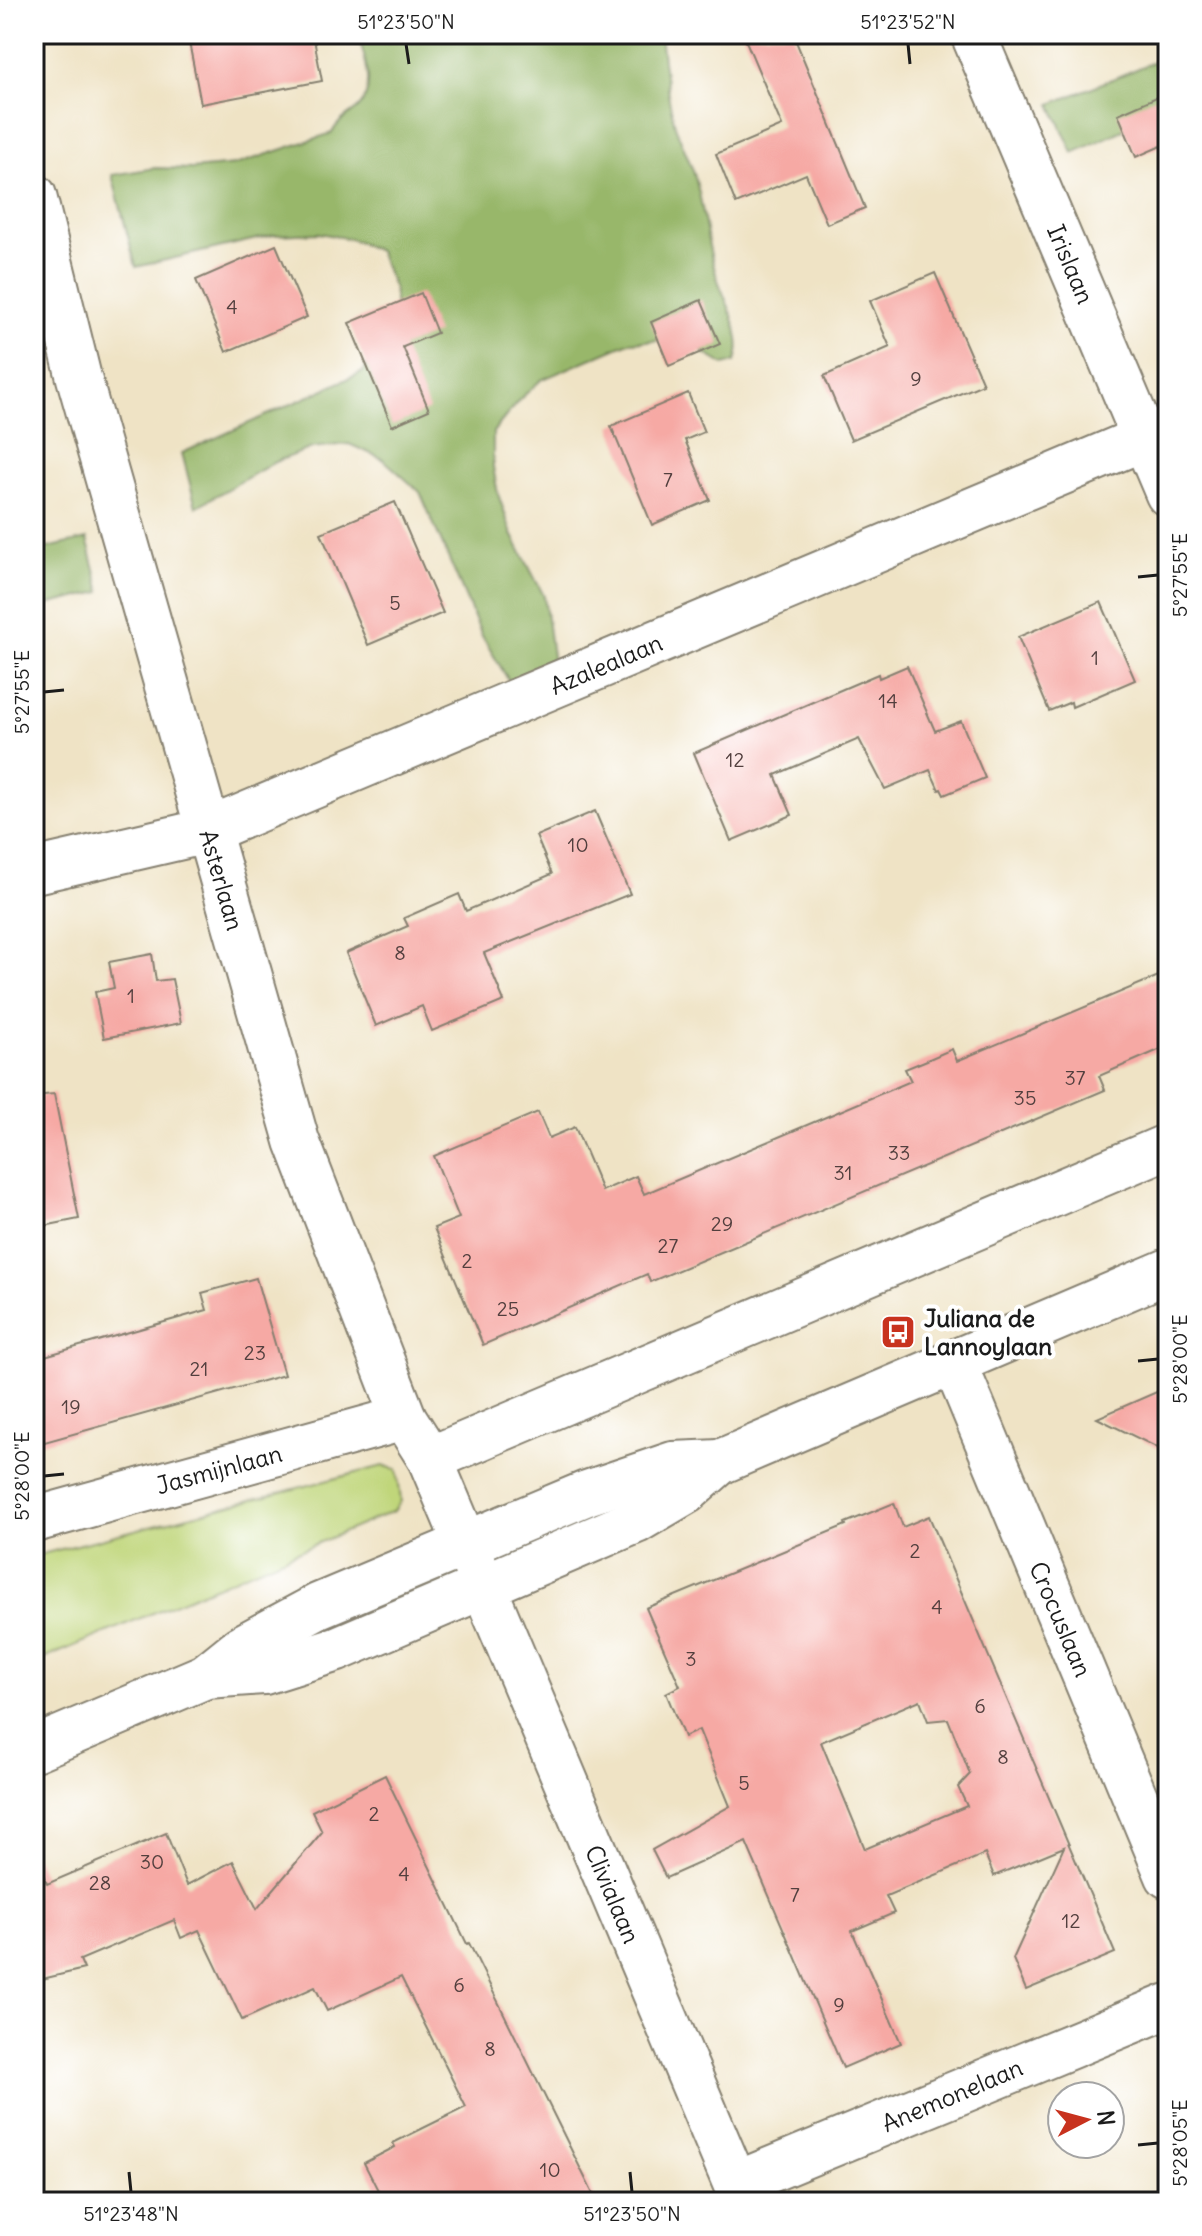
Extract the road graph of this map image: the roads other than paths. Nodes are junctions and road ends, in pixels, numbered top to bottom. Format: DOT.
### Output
graph roads {
  1 [pos="973,34"];
  2 [pos="34,196"];
  3 [pos="1156,433"];
  4 [pos="1168,494"];
  5 [pos="207,831"];
  6 [pos="34,871"];
  7 [pos="1168,1146"];
  8 [pos="1168,1271"];
  9 [pos="954,1362"];
  10 [pos="404,1418"];
  11 [pos="430,1459"];
  12 [pos="720,1462"];
  13 [pos="34,1520"];
  14 [pos="466,1544"];
  15 [pos="483,1586"];
  16 [pos="206,1676"];
  17 [pos="34,1749"];
  18 [pos="1168,1876"];
  19 [pos="1168,2006"];
  20 [pos="740,2193"];
  1 -- 3 [label="street, Irislaan"];
  2 -- 5 [label="street, Asterlaan"];
  3 -- 4 [label="street, Irislaan"];
  3 -- 5 [label="street, Azalealaan"];
  5 -- 6 [label="street, Azalealaan"];
  5 -- 10 [label="street, Asterlaan"];
  7 -- 11 [label="street"];
  8 -- 9 [label="street"];
  9 -- 12 [label="street"];
  9 -- 18 [label="street, Crocuslaan"];
  10 -- 11 [label="street, Asterlaan"];
  10 -- 13 [label="street, Jasmijnlaan"];
  11 -- 14 [label="street, Asterlaan"];
  12 -- 14 [label="street"];
  12 -- 15 [label="street"];
  14 -- 15 [label="street, Clivialaan"];
  14 -- 16 [label="street"];
  15 -- 16 [label="street"];
  15 -- 20 [label="street, Clivialaan"];
  16 -- 17 [label="street"];
  19 -- 20 [label="street, Anemonelaan"];
}
